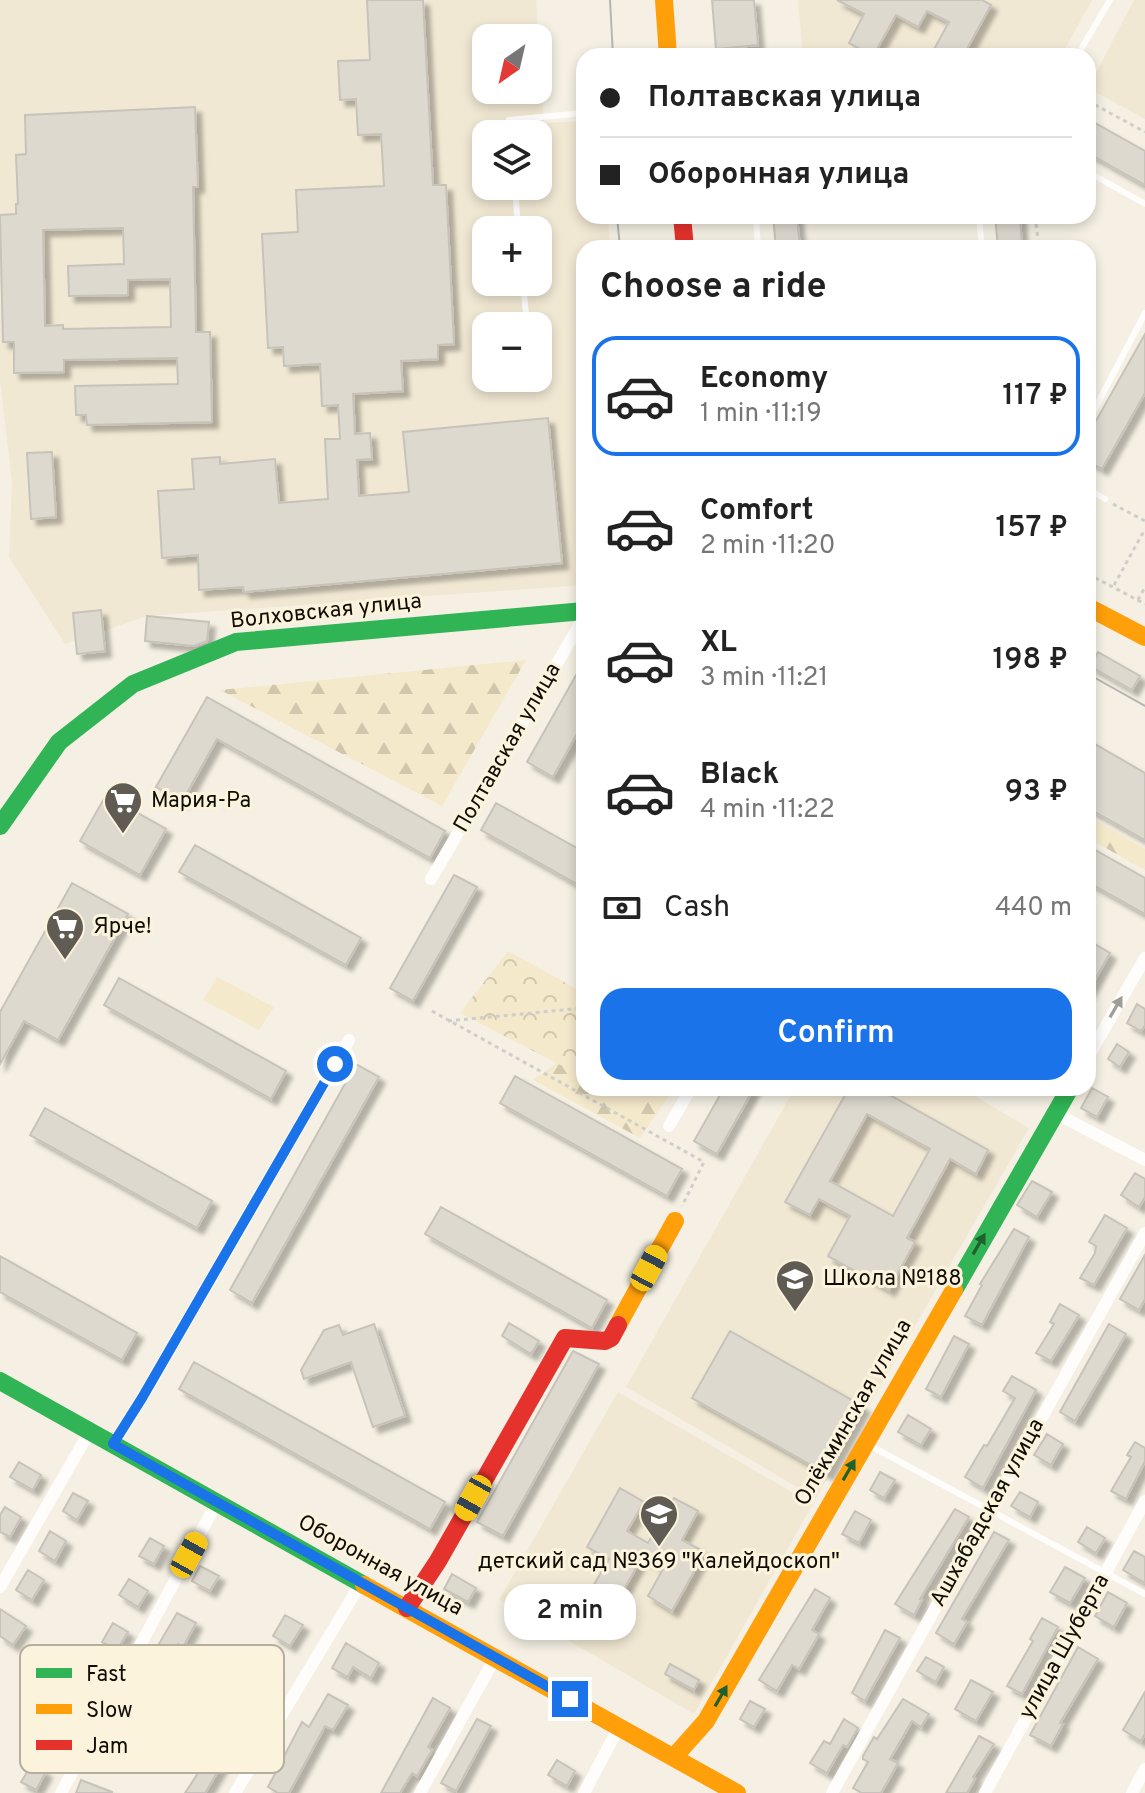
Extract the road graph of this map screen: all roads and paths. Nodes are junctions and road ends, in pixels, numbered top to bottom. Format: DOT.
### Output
graph roads {
  1 [pos="664,0"];
  2 [pos="1110,0"];
  3 [pos="667,48"];
  4 [pos="1082,48"];
  5 [pos="1096,105"];
  6 [pos="576,114"];
  7 [pos="509,120"];
  8 [pos="1145,132"];
  9 [pos="1096,176"];
  10 [pos="1145,204"];
  11 [pos="1145,313"];
  12 [pos="1096,407"];
  13 [pos="1096,494"];
  14 [pos="1105,499"];
  15 [pos="1145,521"];
  16 [pos="1145,529"];
  17 [pos="1096,577"];
  18 [pos="1114,585"];
  19 [pos="1145,587"];
  20 [pos="1138,600"];
  21 [pos="1145,604"];
  22 [pos="1096,611"];
  23 [pos="576,612"];
  24 [pos="576,631"];
  25 [pos="1145,637"];
  26 [pos="0,826"];
  27 [pos="431,879"];
  28 [pos="1145,958"];
  29 [pos="576,1009"];
  30 [pos="432,1011"];
  31 [pos="448,1021"];
  32 [pos="349,1040"];
  33 [pos="1096,1043"];
  34 [pos="576,1092"];
  35 [pos="584,1096"];
  36 [pos="686,1096"];
  37 [pos="1065,1096"];
  38 [pos="1055,1113"];
  39 [pos="669,1126"];
  40 [pos="1145,1160"];
  41 [pos="675,1221"];
  42 [pos="1145,1233"];
  43 [pos="0,1381"];
  44 [pos="90,1431"];
  45 [pos="865,1443"];
  46 [pos="113,1444"];
  47 [pos="1145,1501"];
  48 [pos="217,1502"];
  49 [pos="989,1511"];
  50 [pos="1106,1573"];
  51 [pos="361,1583"];
  52 [pos="0,1587"];
  53 [pos="1145,1594"];
  54 [pos="407,1608"];
  55 [pos="140,1645"];
  56 [pos="495,1658"];
  57 [pos="284,1711"];
  58 [pos="619,1727"];
  59 [pos="674,1757"];
  60 [pos="1145,1769"];
  61 [pos="72,1773"];
  62 [pos="247,1773"];
  63 [pos="61,1793"];
  64 [pos="235,1793"];
  65 [pos="420,1793"];
  66 [pos="584,1793"];
  67 [pos="737,1793"];
  68 [pos="832,1793"];
  69 [pos="985,1793"];
  70 [pos="1132,1793"];
  1 -- 3 [label="street"];
  2 -- 4 [label="lane"];
  5 -- 8 [label="path"];
  6 -- 7 [label="lane"];
  9 -- 10 [label="lane"];
  11 -- 12 [label="lane"];
  13 -- 14 [label="lane"];
  14 -- 15 [label="path"];
  16 -- 18 [label="path"];
  17 -- 18 [label="path"];
  18 -- 20 [label="path"];
  19 -- 20 [label="path"];
  20 -- 21 [label="path"];
  22 -- 25 [label="street"];
  23 -- 26 [label="street, Волховская улица"];
  24 -- 27 [label="street, Полтавская улица"];
  33 -- 28 [label="street, one-way"];
  29 -- 31 [label="path"];
  30 -- 31 [label="path"];
  31 -- 34 [label="path"];
  32 -- 46 [label="street"];
  35 -- 41 [label="path"];
  36 -- 39 [label="street"];
  37 -- 38 [label="street, Олёкминская улица"];
  38 -- 40 [label="street"];
  45 -- 38 [label="street, Олёкминская улица, one-way"];
  41 -- 54 [label="street"];
  42 -- 49 [label="street, Ашхабадская улица"];
  43 -- 44 [label="street, Оборонная улица"];
  44 -- 46 [label="street, Оборонная улица"];
  44 -- 52 [label="street"];
  45 -- 49 [label="lane"];
  59 -- 45 [label="street, Олёкминская улица, one-way"];
  46 -- 48 [label="street, Оборонная улица"];
  47 -- 50 [label="street, улица Шуберта"];
  48 -- 51 [label="street, Оборонная улица"];
  48 -- 55 [label="street"];
  49 -- 50 [label="lane"];
  49 -- 68 [label="street, Ашхабадская улица"];
  50 -- 53 [label="lane"];
  50 -- 69 [label="street, улица Шуберта"];
  51 -- 54 [label="street, Оборонная улица"];
  51 -- 57 [label="street"];
  54 -- 56 [label="street, Оборонная улица"];
  56 -- 58 [label="street, Оборонная улица"];
  56 -- 65 [label="street"];
  58 -- 59 [label="street, Оборонная улица"];
  58 -- 66 [label="street"];
  59 -- 67 [label="street, Оборонная улица"];
  60 -- 70 [label="street"];
  61 -- 63 [label="street"];
  62 -- 64 [label="street"];
}
